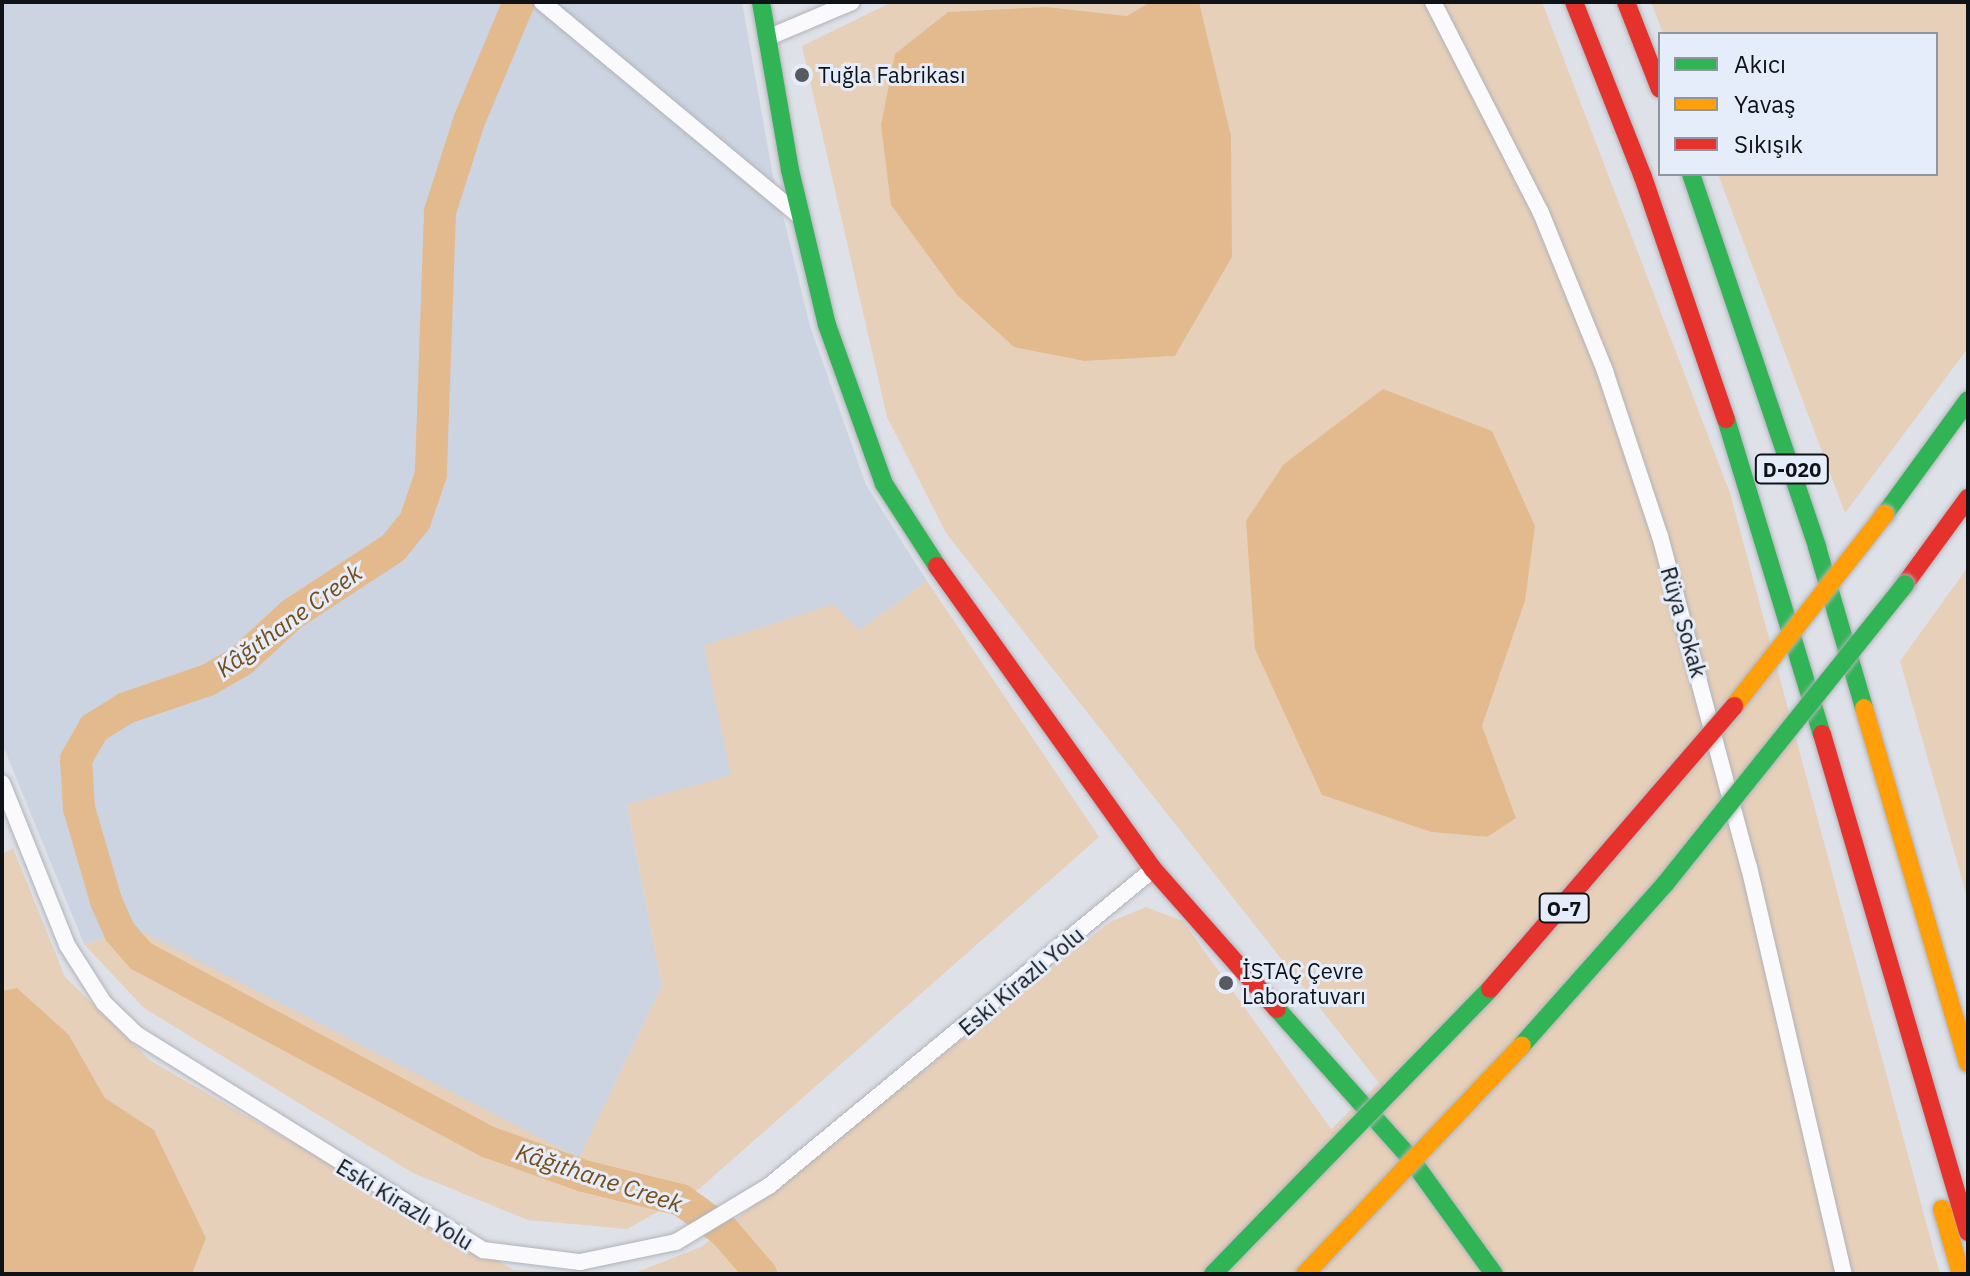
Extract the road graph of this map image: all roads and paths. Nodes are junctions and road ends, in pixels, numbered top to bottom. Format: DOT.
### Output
graph roads {
  1 [pos="542,2"];
  2 [pos="761,2"];
  3 [pos="852,2"];
  4 [pos="1433,2"];
  5 [pos="1574,2"];
  6 [pos="1626,2"];
  7 [pos="767,38"];
  8 [pos="1658,84"];
  9 [pos="1692,176"];
  10 [pos="801,217"];
  11 [pos="1968,400"];
  12 [pos="1968,498"];
  13 [pos="2,783"];
  14 [pos="1153,869"];
  15 [pos="1968,1063"];
  16 [pos="1926,1085"];
  17 [pos="1968,1232"];
  18 [pos="1213,1274"];
  19 [pos="1305,1274"];
  20 [pos="1494,1274"];
  21 [pos="1844,1274"];
  22 [pos="1961,1274"];
  1 -- 10 [label="street"];
  2 -- 7 [label="main road"];
  3 -- 7 [label="street"];
  4 -- 21 [label="street, Rüya Sokak"];
  5 -- 16 [label="main road, D-020"];
  6 -- 8 [label="main road"];
  7 -- 10 [label="main road"];
  9 -- 15 [label="main road, D-020"];
  10 -- 14 [label="main road"];
  11 -- 18 [label="main road, O-7, bridge"];
  12 -- 19 [label="main road, O-7, bridge"];
  13 -- 14 [label="street, Eski Kirazlı Yolu"];
  14 -- 20 [label="main road"];
  16 -- 17 [label="main road, D-020"];
  16 -- 22 [label="main road"];
}
